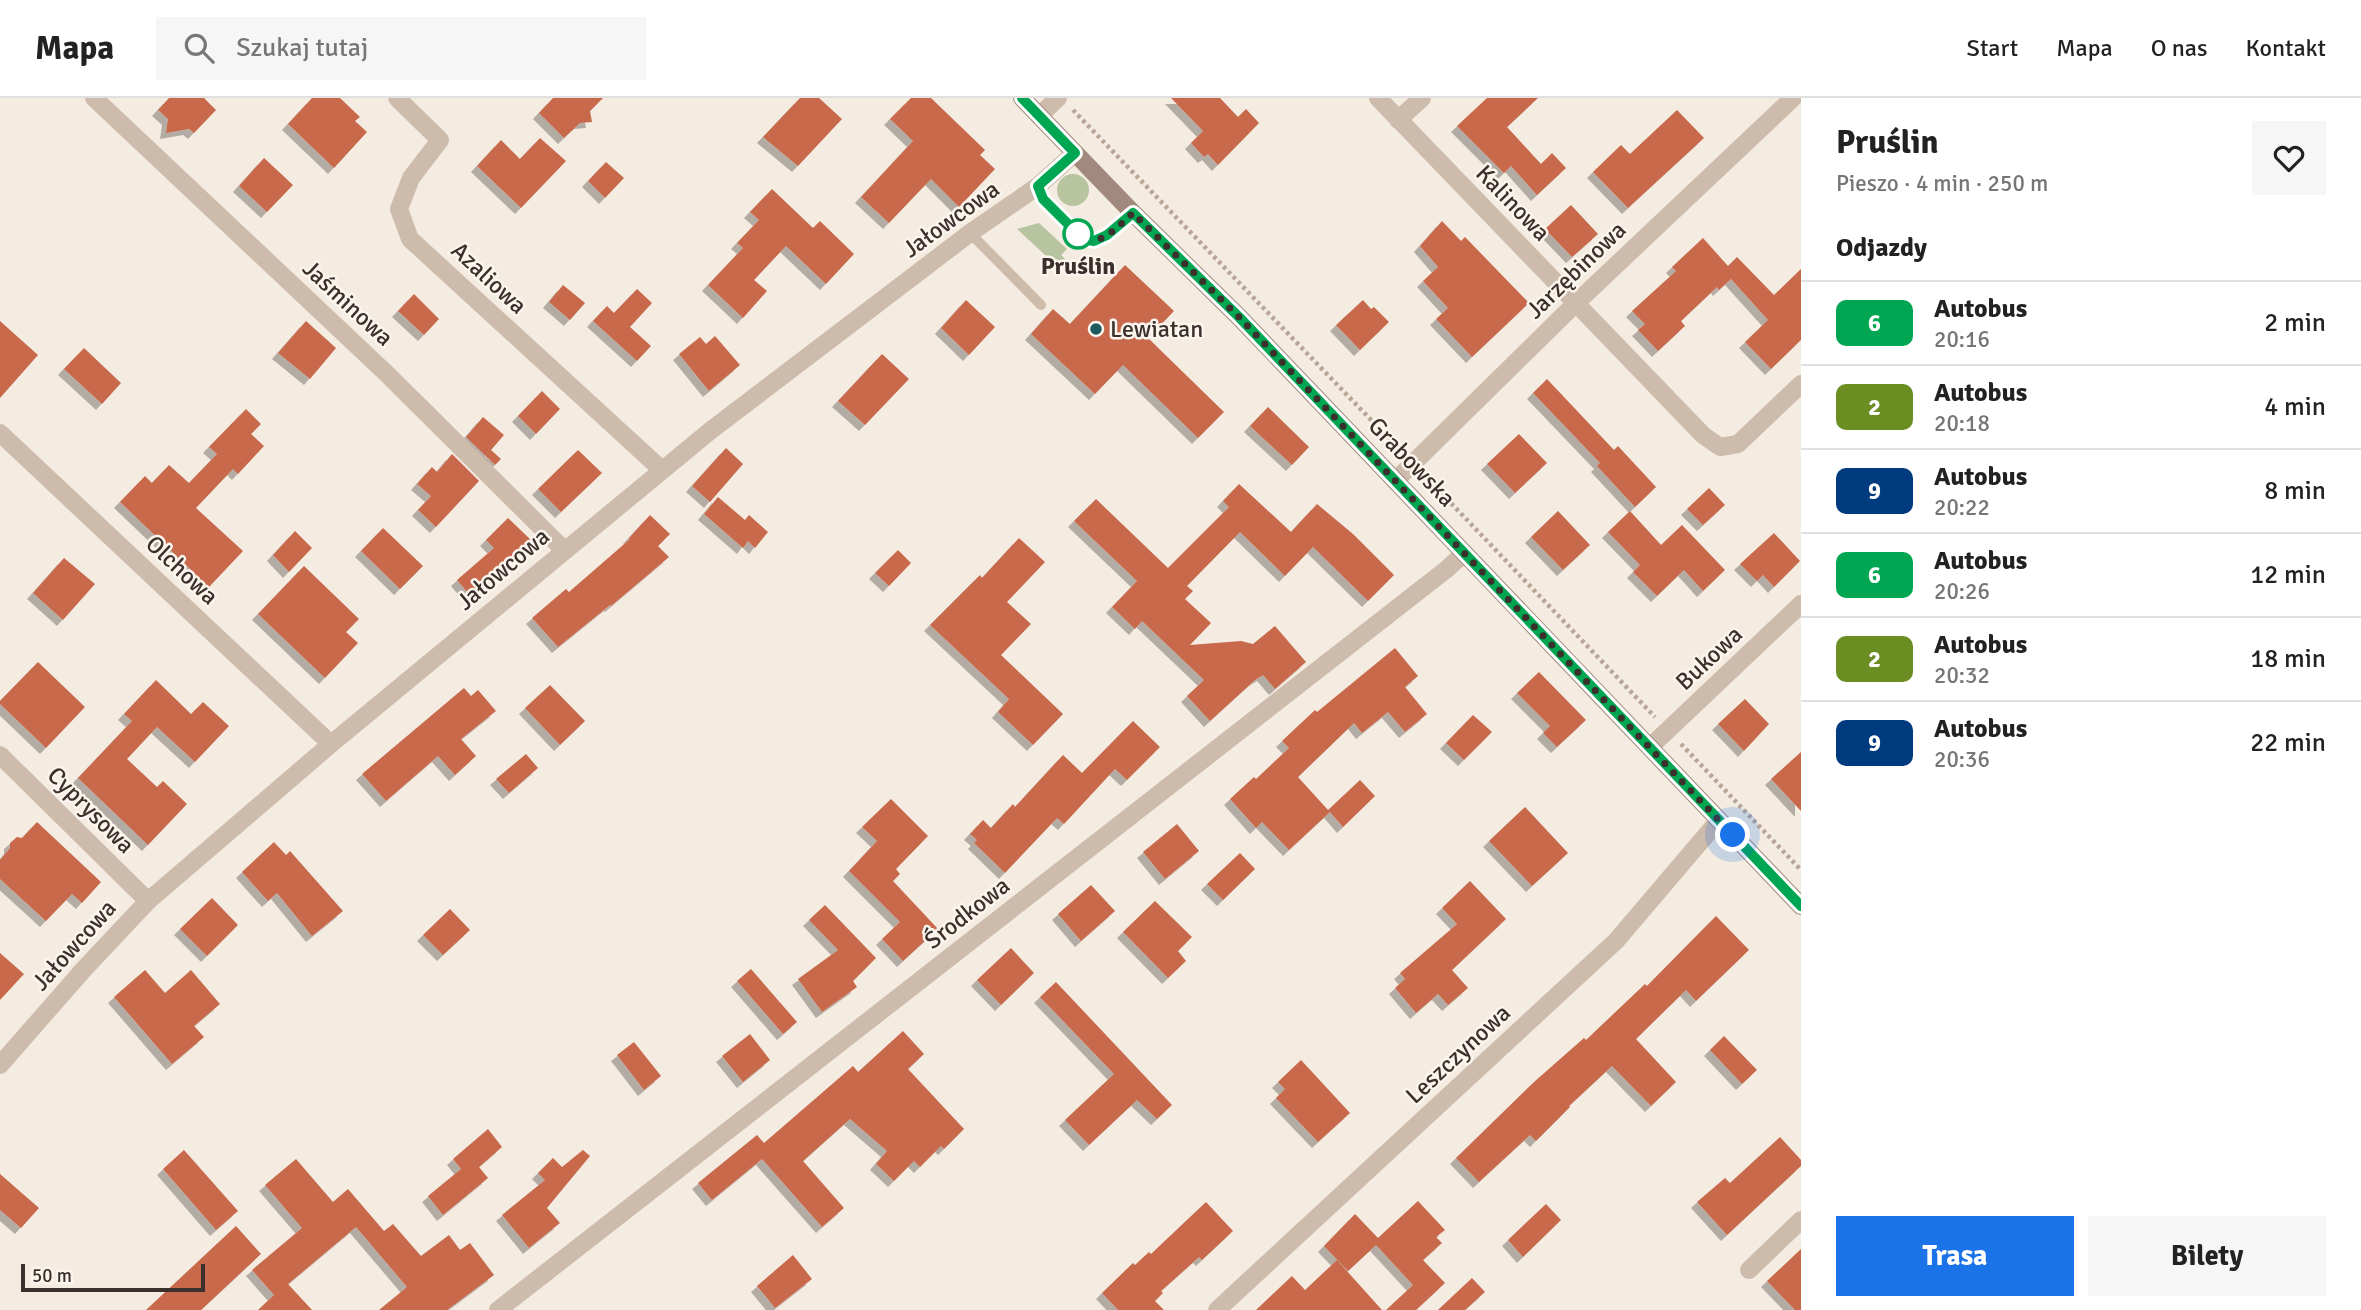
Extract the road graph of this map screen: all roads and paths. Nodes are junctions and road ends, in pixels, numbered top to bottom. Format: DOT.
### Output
graph roads {
  1 [pos="94,98"];
  2 [pos="397,98"];
  3 [pos="1022,98"];
  4 [pos="1058,98"];
  5 [pos="1378,98"];
  6 [pos="1422,98"];
  7 [pos="1793,98"];
  8 [pos="1040,116"];
  9 [pos="1398,120"];
  10 [pos="1075,153"];
  11 [pos="1038,186"];
  12 [pos="1133,213"];
  13 [pos="970,233"];
  14 [pos="1576,303"];
  15 [pos="1041,304"];
  16 [pos="1801,384"];
  17 [pos="0,433"];
  18 [pos="1413,463"];
  19 [pos="662,470"];
  20 [pos="1395,481"];
  21 [pos="564,550"];
  22 [pos="1464,553"];
  23 [pos="1801,604"];
  24 [pos="1668,730"];
  25 [pos="331,744"];
  26 [pos="1650,747"];
  27 [pos="0,755"];
  28 [pos="1719,820"];
  29 [pos="1801,870"];
  30 [pos="148,901"];
  31 [pos="1801,906"];
  32 [pos="0,1065"];
  33 [pos="1801,1220"];
  34 [pos="1749,1270"];
  35 [pos="498,1310"];
  36 [pos="1217,1310"];
  1 -- 21 [label="street, Jaśminowa"];
  2 -- 19 [label="street, Azaliowa"];
  3 -- 8 [label="street, Grabowska"];
  4 -- 8 [label="street"];
  4 -- 18 [label="path"];
  5 -- 9 [label="street, Kalinowa"];
  6 -- 9 [label="street"];
  7 -- 14 [label="street, Jarzębinowa"];
  8 -- 10 [label="street, Grabowska"];
  9 -- 14 [label="street, Kalinowa"];
  10 -- 11 [label="street, Jałowcowa"];
  10 -- 12 [label="street, Grabowska"];
  11 -- 12 [label="lane"];
  11 -- 13 [label="street, Jałowcowa"];
  12 -- 20 [label="street, Grabowska"];
  13 -- 15 [label="lane"];
  13 -- 19 [label="street, Jałowcowa"];
  14 -- 16 [label="street, Kalinowa"];
  14 -- 18 [label="street, Jarzębinowa"];
  17 -- 25 [label="street, Olchowa"];
  18 -- 20 [label="street, Jarzębinowa"];
  18 -- 24 [label="path"];
  19 -- 21 [label="street, Jałowcowa"];
  20 -- 22 [label="street, Grabowska"];
  21 -- 25 [label="street, Jałowcowa"];
  22 -- 26 [label="street, Grabowska"];
  22 -- 35 [label="street, Środkowa"];
  23 -- 24 [label="street, Bukowa"];
  24 -- 26 [label="street, Bukowa"];
  24 -- 29 [label="path"];
  25 -- 30 [label="street, Jałowcowa"];
  26 -- 28 [label="street, Grabowska"];
  27 -- 30 [label="street, Cyprysowa"];
  28 -- 31 [label="street, Grabowska"];
  28 -- 36 [label="street, Leszczynowa"];
  30 -- 32 [label="street, Jałowcowa"];
  33 -- 34 [label="street"];
}
